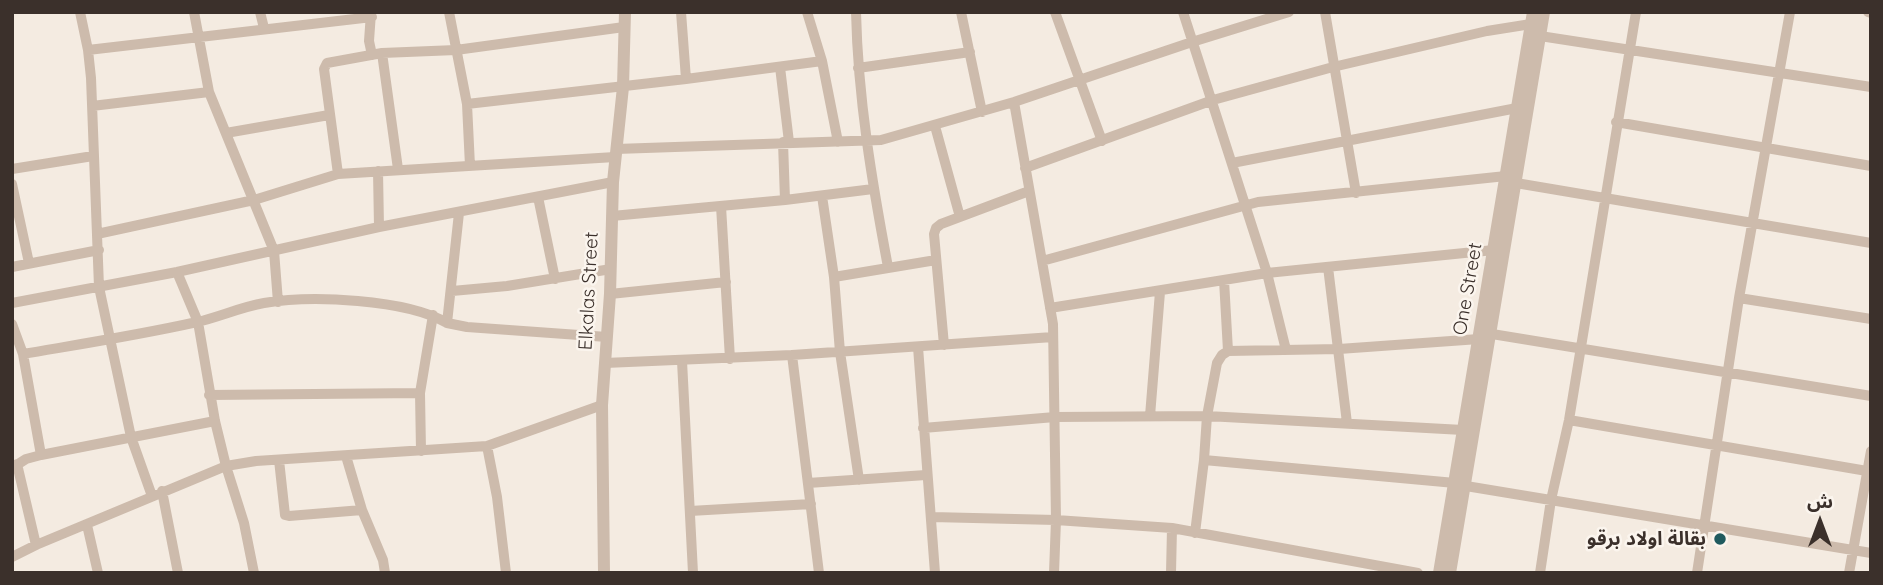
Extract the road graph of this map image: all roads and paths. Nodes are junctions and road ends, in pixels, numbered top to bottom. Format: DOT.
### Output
graph roads {
  1 [pos="80,12"];
  2 [pos="194,12"];
  3 [pos="260,12"];
  4 [pos="449,12"];
  5 [pos="625,12"];
  6 [pos="681,12"];
  7 [pos="807,12"];
  8 [pos="856,12"];
  9 [pos="961,12"];
  10 [pos="1055,12"];
  11 [pos="1183,12"];
  12 [pos="1289,12"];
  13 [pos="1325,12"];
  14 [pos="1544,12"];
  15 [pos="1636,12"];
  16 [pos="1790,12"];
  17 [pos="372,15"];
  18 [pos="1269,15"];
  19 [pos="330,17"];
  20 [pos="1532,18"];
  21 [pos="624,27"];
  22 [pos="264,28"];
  23 [pos="1539,36"];
  24 [pos="199,37"];
  25 [pos="1192,42"];
  26 [pos="1630,49"];
  27 [pos="88,50"];
  28 [pos="456,50"];
  29 [pos="970,52"];
  30 [pos="377,54"];
  31 [pos="822,61"];
  32 [pos="1333,66"];
  33 [pos="779,67"];
  34 [pos="858,68"];
  35 [pos="1780,71"];
  36 [pos="686,79"];
  37 [pos="1080,80"];
  38 [pos="623,87"];
  39 [pos="1871,87"];
  40 [pos="209,92"];
  41 [pos="1213,100"];
  42 [pos="1014,102"];
  43 [pos="467,104"];
  44 [pos="92,106"];
  45 [pos="1517,108"];
  46 [pos="982,112"];
  47 [pos="329,115"];
  48 [pos="1616,122"];
  49 [pos="935,127"];
  50 [pos="226,133"];
  51 [pos="1102,141"];
  52 [pos="1346,141"];
  53 [pos="786,142"];
  54 [pos="838,142"];
  55 [pos="866,142"];
  56 [pos="1766,149"];
  57 [pos="615,153"];
  58 [pos="93,156"];
  59 [pos="1232,163"];
  60 [pos="470,166"];
  61 [pos="1871,166"];
  62 [pos="1025,168"];
  63 [pos="12,169"];
  64 [pos="398,169"];
  65 [pos="378,171"];
  66 [pos="338,174"];
  67 [pos="1511,180"];
  68 [pos="613,181"];
  69 [pos="12,184"];
  70 [pos="873,189"];
  71 [pos="1029,191"];
  72 [pos="1356,193"];
  73 [pos="822,196"];
  74 [pos="538,197"];
  75 [pos="1605,197"];
  76 [pos="254,200"];
  77 [pos="785,201"];
  78 [pos="1245,205"];
  79 [pos="721,206"];
  80 [pos="459,213"];
  81 [pos="612,216"];
  82 [pos="960,217"];
  83 [pos="1754,222"];
  84 [pos="379,227"];
  85 [pos="97,234"];
  86 [pos="1871,243"];
  87 [pos="99,250"];
  88 [pos="1494,250"];
  89 [pos="274,251"];
  90 [pos="936,260"];
  91 [pos="1042,261"];
  92 [pos="29,263"];
  93 [pos="12,267"];
  94 [pos="888,267"];
  95 [pos="1328,267"];
  96 [pos="611,270"];
  97 [pos="177,272"];
  98 [pos="1267,272"];
  99 [pos="834,277"];
  100 [pos="555,279"];
  101 [pos="1224,280"];
  102 [pos="726,282"];
  103 [pos="99,287"];
  104 [pos="452,291"];
  105 [pos="1160,292"];
  106 [pos="610,294"];
  107 [pos="1739,298"];
  108 [pos="278,302"];
  109 [pos="12,303"];
  110 [pos="1050,308"];
  111 [pos="433,314"];
  112 [pos="1488,317"];
  113 [pos="1871,319"];
  114 [pos="198,322"];
  115 [pos="447,323"];
  116 [pos="12,324"];
  117 [pos="1492,334"];
  118 [pos="607,337"];
  119 [pos="1053,337"];
  120 [pos="111,339"];
  121 [pos="1479,339"];
  122 [pos="944,345"];
  123 [pos="918,347"];
  124 [pos="1581,347"];
  125 [pos="1339,348"];
  126 [pos="1286,350"];
  127 [pos="1228,351"];
  128 [pos="840,352"];
  129 [pos="23,354"];
  130 [pos="792,355"];
  131 [pos="730,359"];
  132 [pos="682,361"];
  133 [pos="605,363"];
  134 [pos="1727,371"];
  135 [pos="420,393"];
  136 [pos="209,395"];
  137 [pos="1871,396"];
  138 [pos="603,405"];
  139 [pos="1150,416"];
  140 [pos="1207,416"];
  141 [pos="1055,417"];
  142 [pos="1569,420"];
  143 [pos="215,421"];
  144 [pos="1348,423"];
  145 [pos="923,428"];
  146 [pos="1463,430"];
  147 [pos="131,437"];
  148 [pos="1717,444"];
  149 [pos="487,446"];
  150 [pos="421,451"];
  151 [pos="1871,451"];
  152 [pos="41,455"];
  153 [pos="346,456"];
  154 [pos="279,460"];
  155 [pos="1204,460"];
  156 [pos="14,466"];
  157 [pos="226,467"];
  158 [pos="1867,471"];
  159 [pos="926,475"];
  160 [pos="859,480"];
  161 [pos="808,483"];
  162 [pos="1460,485"];
  163 [pos="157,494"];
  164 [pos="1551,500"];
  165 [pos="811,504"];
  166 [pos="362,510"];
  167 [pos="690,511"];
  168 [pos="932,517"];
  169 [pos="1056,520"];
  170 [pos="1705,524"];
  171 [pos="88,525"];
  172 [pos="1172,528"];
  173 [pos="1195,533"];
  174 [pos="36,545"];
  175 [pos="1853,550"];
  176 [pos="1871,553"];
  177 [pos="12,557"];
  178 [pos="98,573"];
  179 [pos="177,573"];
  180 [pos="254,573"];
  181 [pos="385,573"];
  182 [pos="506,573"];
  183 [pos="604,573"];
  184 [pos="693,573"];
  185 [pos="819,573"];
  186 [pos="935,573"];
  187 [pos="1054,573"];
  188 [pos="1171,573"];
  189 [pos="1418,573"];
  190 [pos="1439,573"];
  191 [pos="1451,573"];
  192 [pos="1541,573"];
  193 [pos="1697,573"];
  194 [pos="1849,573"];
  1 -- 27 [label="street"];
  2 -- 24 [label="street"];
  3 -- 22 [label="street"];
  4 -- 28 [label="street"];
  5 -- 21 [label="street, Elkalas Street"];
  6 -- 36 [label="street"];
  7 -- 31 [label="street"];
  8 -- 34 [label="street"];
  9 -- 29 [label="street"];
  10 -- 37 [label="street"];
  11 -- 25 [label="street"];
  12 -- 18 [label="street"];
  13 -- 32 [label="street"];
  14 -- 23 [label="street, One Street"];
  15 -- 26 [label="street"];
  16 -- 35 [label="street"];
  17 -- 19 [label="street"];
  17 -- 30 [label="street"];
  18 -- 25 [label="street"];
  19 -- 22 [label="street"];
  20 -- 32 [label="street"];
  20 -- 45 [label="street, One Street"];
  21 -- 28 [label="street"];
  21 -- 38 [label="street, Elkalas Street"];
  22 -- 24 [label="street"];
  23 -- 26 [label="street"];
  23 -- 67 [label="street, One Street"];
  24 -- 27 [label="street"];
  24 -- 40 [label="street"];
  25 -- 37 [label="street"];
  25 -- 41 [label="street"];
  26 -- 35 [label="street"];
  26 -- 48 [label="street"];
  27 -- 44 [label="street"];
  28 -- 30 [label="street"];
  28 -- 43 [label="street"];
  29 -- 34 [label="street"];
  29 -- 46 [label="street"];
  30 -- 47 [label="street"];
  30 -- 64 [label="street"];
  31 -- 33 [label="street"];
  31 -- 54 [label="street"];
  32 -- 41 [label="street"];
  32 -- 52 [label="street"];
  33 -- 36 [label="street"];
  33 -- 53 [label="street"];
  34 -- 55 [label="street"];
  35 -- 39 [label="street"];
  35 -- 56 [label="street"];
  36 -- 38 [label="street"];
  37 -- 42 [label="street"];
  37 -- 51 [label="street"];
  38 -- 43 [label="street"];
  38 -- 57 [label="street, Elkalas Street"];
  40 -- 44 [label="street"];
  40 -- 50 [label="street"];
  41 -- 51 [label="street"];
  41 -- 59 [label="street"];
  42 -- 46 [label="street"];
  42 -- 62 [label="street"];
  43 -- 60 [label="street"];
  44 -- 58 [label="street"];
  45 -- 52 [label="street"];
  45 -- 67 [label="street, One Street"];
  46 -- 49 [label="street"];
  47 -- 50 [label="street"];
  47 -- 66 [label="street"];
  48 -- 56 [label="street"];
  48 -- 75 [label="street"];
  49 -- 55 [label="street"];
  49 -- 82 [label="street"];
  50 -- 76 [label="street"];
  51 -- 62 [label="street"];
  52 -- 59 [label="street"];
  52 -- 72 [label="street"];
  53 -- 54 [label="street"];
  53 -- 57 [label="street"];
  53 -- 77 [label="street"];
  54 -- 55 [label="street"];
  55 -- 70 [label="street"];
  56 -- 61 [label="street"];
  56 -- 83 [label="street"];
  57 -- 60 [label="street"];
  57 -- 68 [label="street, Elkalas Street"];
  58 -- 63 [label="street"];
  58 -- 85 [label="street"];
  59 -- 78 [label="street"];
  60 -- 64 [label="street"];
  62 -- 71 [label="street"];
  64 -- 65 [label="street"];
  65 -- 66 [label="street"];
  65 -- 84 [label="street"];
  66 -- 76 [label="street"];
  67 -- 72 [label="street"];
  67 -- 75 [label="street"];
  67 -- 88 [label="street, One Street"];
  67 -- 112 [label="street, One Street"];
  68 -- 74 [label="street"];
  68 -- 81 [label="street, Elkalas Street"];
  69 -- 92 [label="street"];
  70 -- 73 [label="street"];
  70 -- 94 [label="street"];
  71 -- 82 [label="street"];
  71 -- 91 [label="street"];
  72 -- 78 [label="street"];
  73 -- 77 [label="street"];
  73 -- 99 [label="street"];
  74 -- 80 [label="street"];
  74 -- 100 [label="street"];
  75 -- 83 [label="street"];
  75 -- 124 [label="street"];
  76 -- 85 [label="street"];
  76 -- 89 [label="street"];
  77 -- 79 [label="street"];
  78 -- 91 [label="street"];
  78 -- 98 [label="street"];
  79 -- 81 [label="street"];
  79 -- 102 [label="street"];
  80 -- 84 [label="street"];
  80 -- 104 [label="street"];
  81 -- 96 [label="street, Elkalas Street"];
  82 -- 90 [label="street"];
  83 -- 86 [label="street"];
  83 -- 107 [label="street"];
  84 -- 89 [label="street"];
  85 -- 87 [label="street"];
  87 -- 92 [label="street"];
  87 -- 103 [label="street"];
  88 -- 95 [label="street"];
  88 -- 112 [label="street, One Street"];
  89 -- 97 [label="street"];
  89 -- 108 [label="street"];
  90 -- 94 [label="street"];
  90 -- 122 [label="street"];
  91 -- 110 [label="street"];
  92 -- 93 [label="street"];
  94 -- 99 [label="street"];
  95 -- 98 [label="street"];
  95 -- 125 [label="street"];
  96 -- 100 [label="street"];
  96 -- 106 [label="street, Elkalas Street"];
  97 -- 103 [label="street"];
  97 -- 114 [label="street"];
  98 -- 101 [label="street"];
  98 -- 126 [label="street"];
  99 -- 128 [label="street"];
  100 -- 104 [label="street"];
  101 -- 105 [label="street"];
  101 -- 127 [label="street"];
  102 -- 106 [label="street"];
  102 -- 131 [label="street"];
  103 -- 109 [label="street"];
  103 -- 120 [label="street"];
  104 -- 115 [label="street"];
  105 -- 110 [label="street"];
  105 -- 139 [label="street"];
  106 -- 118 [label="street, Elkalas Street"];
  107 -- 113 [label="street"];
  107 -- 134 [label="street"];
  108 -- 111 [label="street"];
  108 -- 114 [label="street"];
  110 -- 119 [label="street"];
  111 -- 115 [label="street"];
  111 -- 135 [label="street"];
  112 -- 117 [label="street, One Street"];
  112 -- 121 [label="street, One Street"];
  114 -- 120 [label="street"];
  114 -- 136 [label="street"];
  115 -- 118 [label="street"];
  116 -- 129 [label="street"];
  117 -- 124 [label="street"];
  117 -- 162 [label="street, One Street"];
  118 -- 133 [label="street, Elkalas Street"];
  119 -- 122 [label="street"];
  119 -- 141 [label="street"];
  120 -- 129 [label="street"];
  120 -- 147 [label="street"];
  121 -- 125 [label="street"];
  121 -- 146 [label="street, One Street"];
  122 -- 123 [label="street"];
  123 -- 128 [label="street"];
  123 -- 145 [label="street"];
  124 -- 134 [label="street"];
  124 -- 142 [label="street"];
  125 -- 126 [label="street"];
  125 -- 144 [label="street"];
  126 -- 127 [label="street"];
  127 -- 140 [label="street"];
  128 -- 130 [label="street"];
  128 -- 160 [label="street"];
  129 -- 152 [label="street"];
  130 -- 131 [label="street"];
  130 -- 161 [label="street"];
  131 -- 132 [label="street"];
  132 -- 133 [label="street"];
  132 -- 167 [label="street"];
  133 -- 138 [label="street, Elkalas Street"];
  134 -- 137 [label="street"];
  134 -- 148 [label="street"];
  135 -- 136 [label="street"];
  135 -- 150 [label="street"];
  136 -- 143 [label="street"];
  138 -- 149 [label="street"];
  138 -- 183 [label="street, Elkalas Street"];
  139 -- 140 [label="street"];
  139 -- 141 [label="street"];
  140 -- 144 [label="street"];
  140 -- 155 [label="street"];
  141 -- 145 [label="street"];
  141 -- 169 [label="street"];
  142 -- 148 [label="street"];
  142 -- 164 [label="street"];
  143 -- 147 [label="street"];
  143 -- 157 [label="street"];
  144 -- 146 [label="street"];
  145 -- 159 [label="street"];
  146 -- 162 [label="street, One Street"];
  147 -- 152 [label="street"];
  147 -- 163 [label="street"];
  148 -- 158 [label="street"];
  148 -- 170 [label="street"];
  149 -- 150 [label="street"];
  149 -- 182 [label="street"];
  150 -- 153 [label="street"];
  151 -- 158 [label="street"];
  152 -- 156 [label="street"];
  153 -- 154 [label="street"];
  153 -- 166 [label="street"];
  154 -- 157 [label="street"];
  154 -- 166 [label="street"];
  155 -- 162 [label="street"];
  155 -- 173 [label="street"];
  156 -- 174 [label="street"];
  157 -- 163 [label="street"];
  157 -- 180 [label="street"];
  158 -- 175 [label="street"];
  159 -- 160 [label="street"];
  159 -- 168 [label="street"];
  160 -- 161 [label="street"];
  161 -- 165 [label="street"];
  162 -- 164 [label="street"];
  162 -- 190 [label="street, One Street"];
  162 -- 191 [label="street, One Street"];
  163 -- 171 [label="street"];
  163 -- 179 [label="street"];
  164 -- 170 [label="street"];
  164 -- 192 [label="street"];
  165 -- 167 [label="street"];
  165 -- 185 [label="street"];
  166 -- 181 [label="street"];
  167 -- 184 [label="street"];
  168 -- 169 [label="street"];
  168 -- 186 [label="street"];
  169 -- 172 [label="street"];
  169 -- 187 [label="street"];
  170 -- 175 [label="street"];
  170 -- 193 [label="street"];
  171 -- 174 [label="street"];
  171 -- 178 [label="street"];
  172 -- 173 [label="street"];
  172 -- 188 [label="street"];
  173 -- 189 [label="street"];
  174 -- 177 [label="street"];
  175 -- 176 [label="street"];
  175 -- 194 [label="street"];
}
